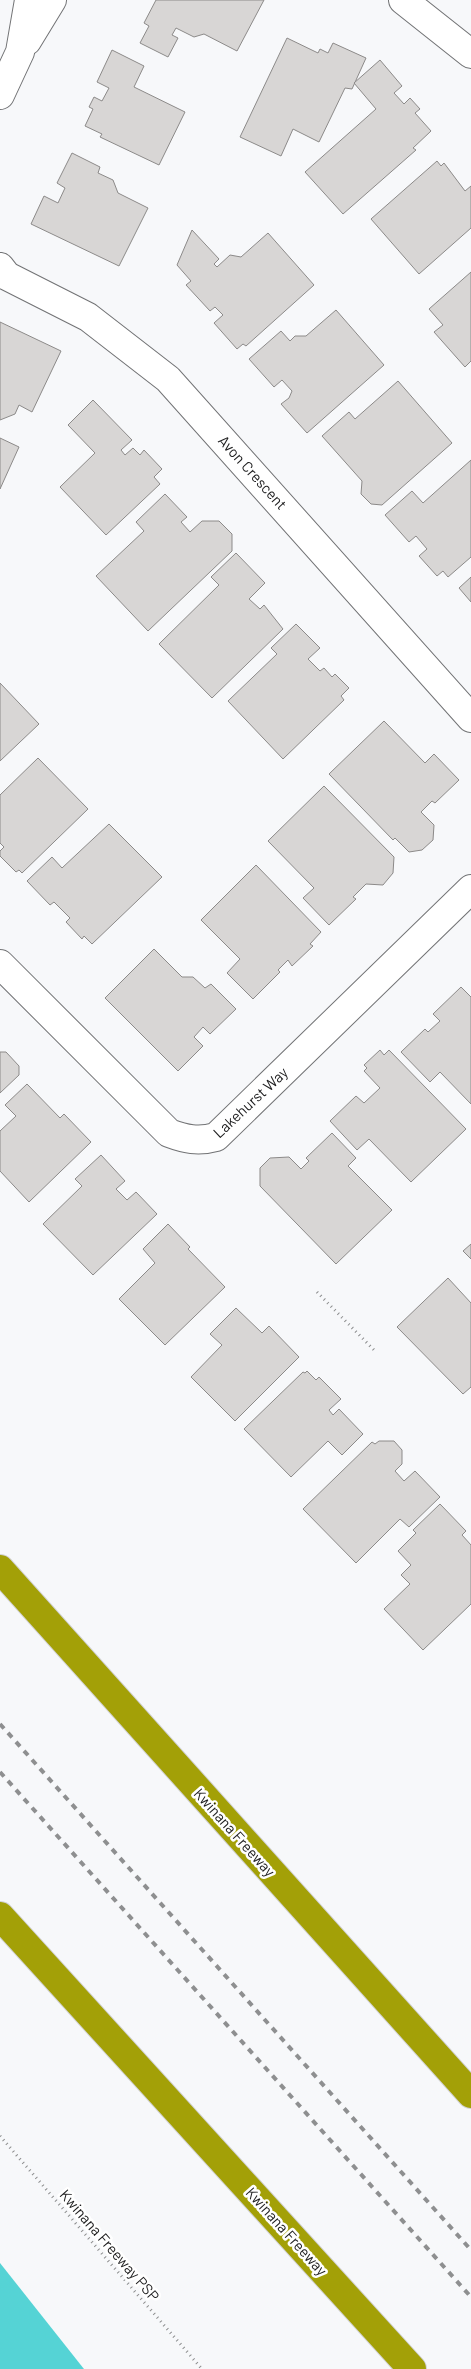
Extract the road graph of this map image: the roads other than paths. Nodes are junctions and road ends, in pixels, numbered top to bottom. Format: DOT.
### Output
graph roads {
  1 [pos="29,0"];
  2 [pos="52,0"];
  3 [pos="404,0"];
  4 [pos="20,52"];
  5 [pos="471,54"];
  6 [pos="0,95"];
  7 [pos="0,267"];
  8 [pos="471,718"];
  9 [pos="471,889"];
  10 [pos="0,964"];
  11 [pos="0,1569"];
  12 [pos="0,1916"];
  13 [pos="471,2094"];
  14 [pos="412,2369"];
  1 -- 4 [label="street"];
  2 -- 4 [label="street"];
  3 -- 5 [label="street"];
  4 -- 6 [label="street"];
  7 -- 8 [label="street, Avon Crescent"];
  9 -- 10 [label="street, Lakehurst Way"];
  11 -- 13 [label="highway, Kwinana Freeway"];
  12 -- 14 [label="highway, Kwinana Freeway"];
}
